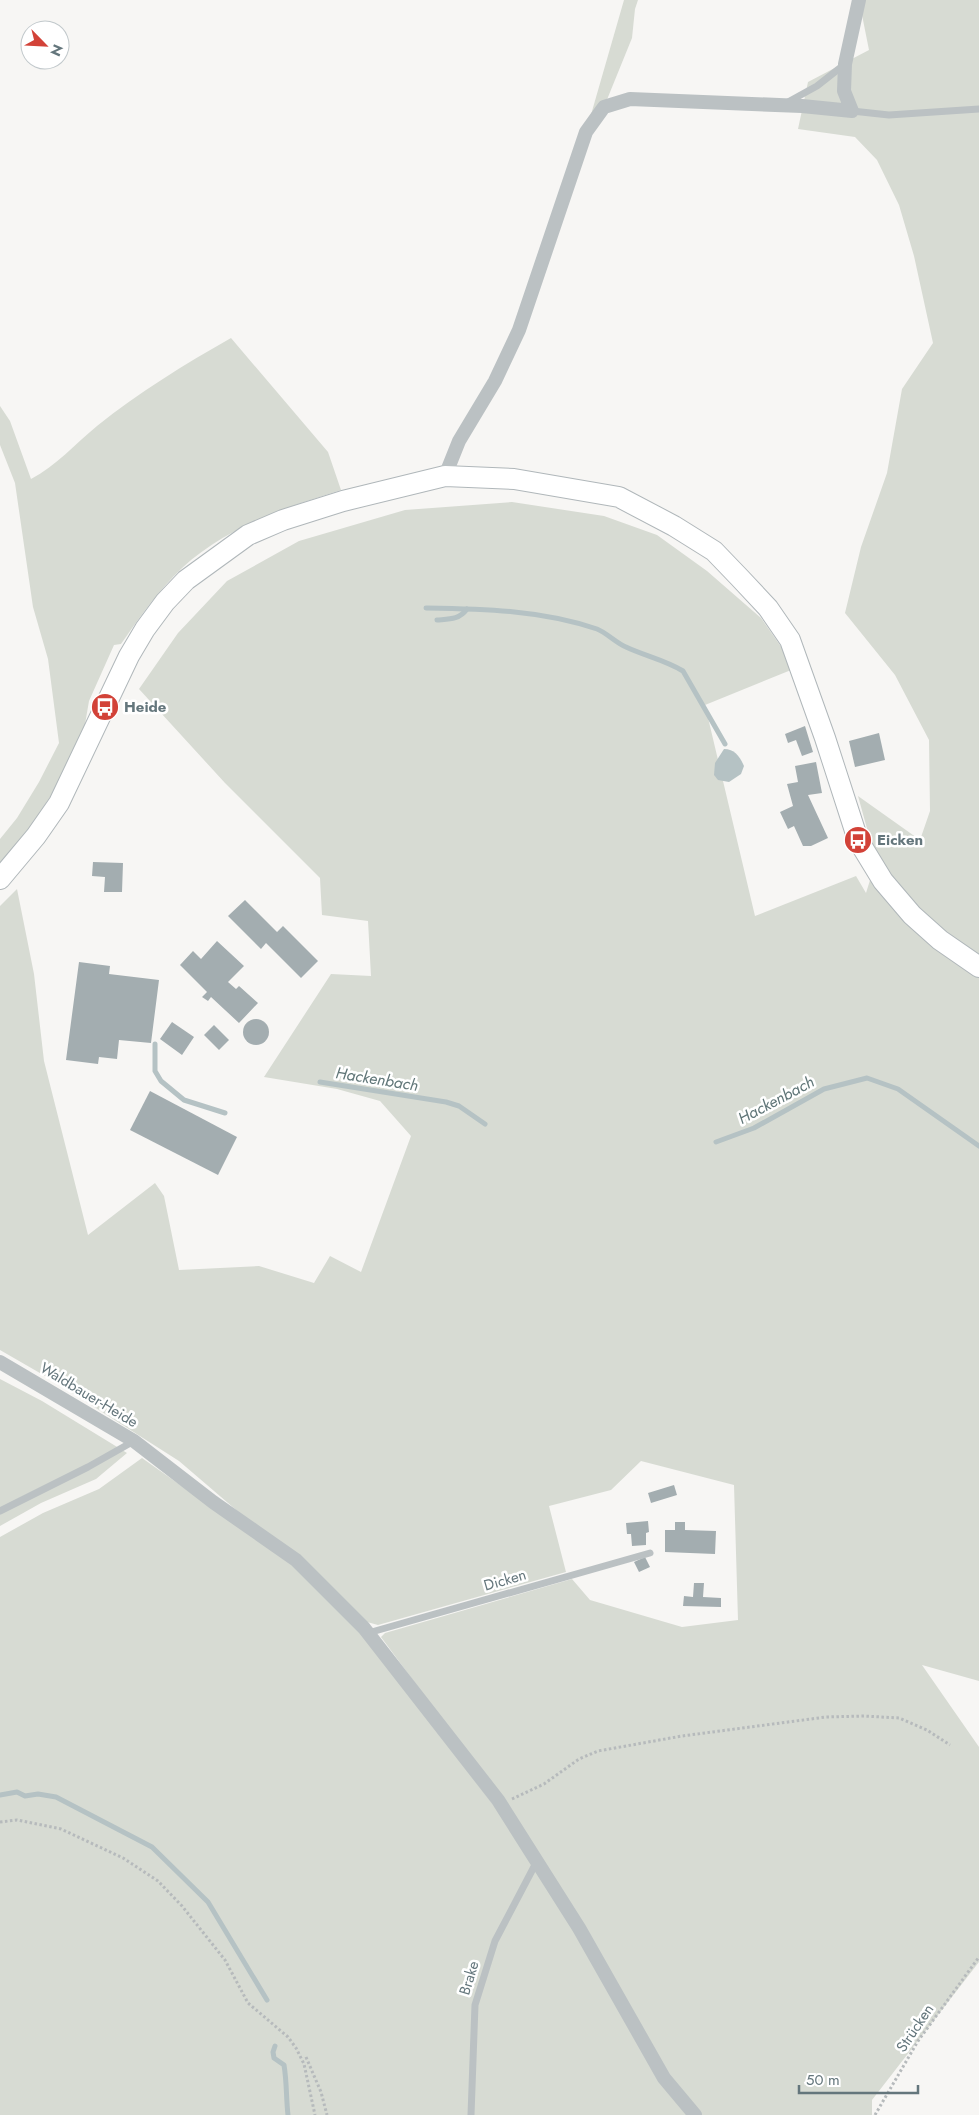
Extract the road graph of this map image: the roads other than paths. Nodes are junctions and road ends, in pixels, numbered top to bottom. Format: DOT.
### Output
graph roads {
  1 [pos="859,0"];
  2 [pos="845,64"];
  3 [pos="783,105"];
  4 [pos="979,109"];
  5 [pos="852,111"];
  6 [pos="445,476"];
  7 [pos="0,879"];
  8 [pos="979,967"];
  9 [pos="0,1362"];
  10 [pos="134,1441"];
  11 [pos="0,1511"];
  12 [pos="650,1553"];
  13 [pos="368,1633"];
  14 [pos="537,1860"];
  15 [pos="471,2115"];
  16 [pos="695,2115"];
  1 -- 2 [label="street"];
  2 -- 3 [label="lane"];
  2 -- 5 [label="street"];
  3 -- 5 [label="street"];
  3 -- 6 [label="street"];
  4 -- 5 [label="lane"];
  6 -- 7 [label="main road"];
  6 -- 8 [label="main road"];
  9 -- 10 [label="street, Waldbauer-Heide"];
  10 -- 11 [label="lane, Waldbauer-Heide"];
  10 -- 13 [label="street"];
  12 -- 13 [label="lane, Dicken"];
  13 -- 14 [label="street"];
  14 -- 15 [label="lane, Brake"];
  14 -- 16 [label="street"];
}
